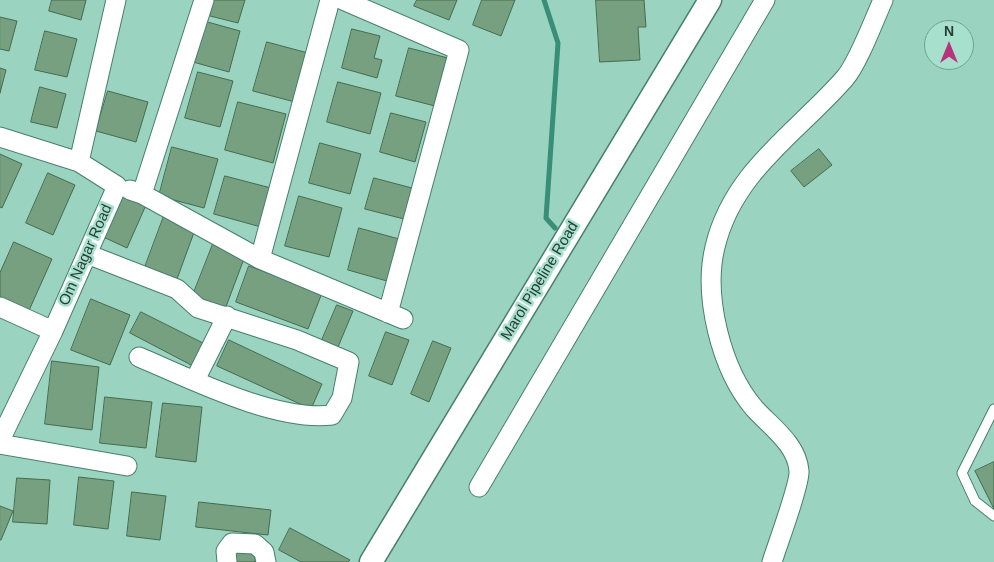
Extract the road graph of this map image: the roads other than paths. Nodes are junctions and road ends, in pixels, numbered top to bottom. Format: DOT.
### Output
graph roads {
  1 [pos="116,0"];
  2 [pos="204,0"];
  3 [pos="330,0"];
  4 [pos="343,0"];
  5 [pos="710,0"];
  6 [pos="765,0"];
  7 [pos="883,0"];
  8 [pos="0,137"];
  9 [pos="79,162"];
  10 [pos="117,186"];
  11 [pos="142,194"];
  12 [pos="87,254"];
  13 [pos="260,259"];
  14 [pos="0,307"];
  15 [pos="227,316"];
  16 [pos="53,331"];
  17 [pos="139,357"];
  18 [pos="195,380"];
  19 [pos="994,408"];
  20 [pos="0,440"];
  21 [pos="0,444"];
  22 [pos="127,466"];
  23 [pos="479,487"];
  24 [pos="994,516"];
  25 [pos="227,562"];
  26 [pos="266,562"];
  27 [pos="371,562"];
  28 [pos="772,562"];
  1 -- 9 [label="street"];
  2 -- 11 [label="street"];
  3 -- 13 [label="street"];
  4 -- 13 [label="street"];
  5 -- 27 [label="street, Marol Pipeline Road"];
  6 -- 23 [label="street"];
  7 -- 28 [label="street"];
  8 -- 9 [label="street, Om Nagar Road"];
  9 -- 10 [label="street, Om Nagar Road"];
  10 -- 11 [label="street"];
  10 -- 12 [label="street, Om Nagar Road"];
  11 -- 13 [label="street"];
  12 -- 15 [label="street"];
  12 -- 16 [label="street, Om Nagar Road"];
  14 -- 16 [label="street"];
  15 -- 18 [label="street"];
  15 -- 18 [label="street"];
  16 -- 20 [label="street, Om Nagar Road"];
  17 -- 18 [label="street"];
  19 -- 24 [label="lane"];
  21 -- 22 [label="street"];
  25 -- 26 [label="street"];
}
